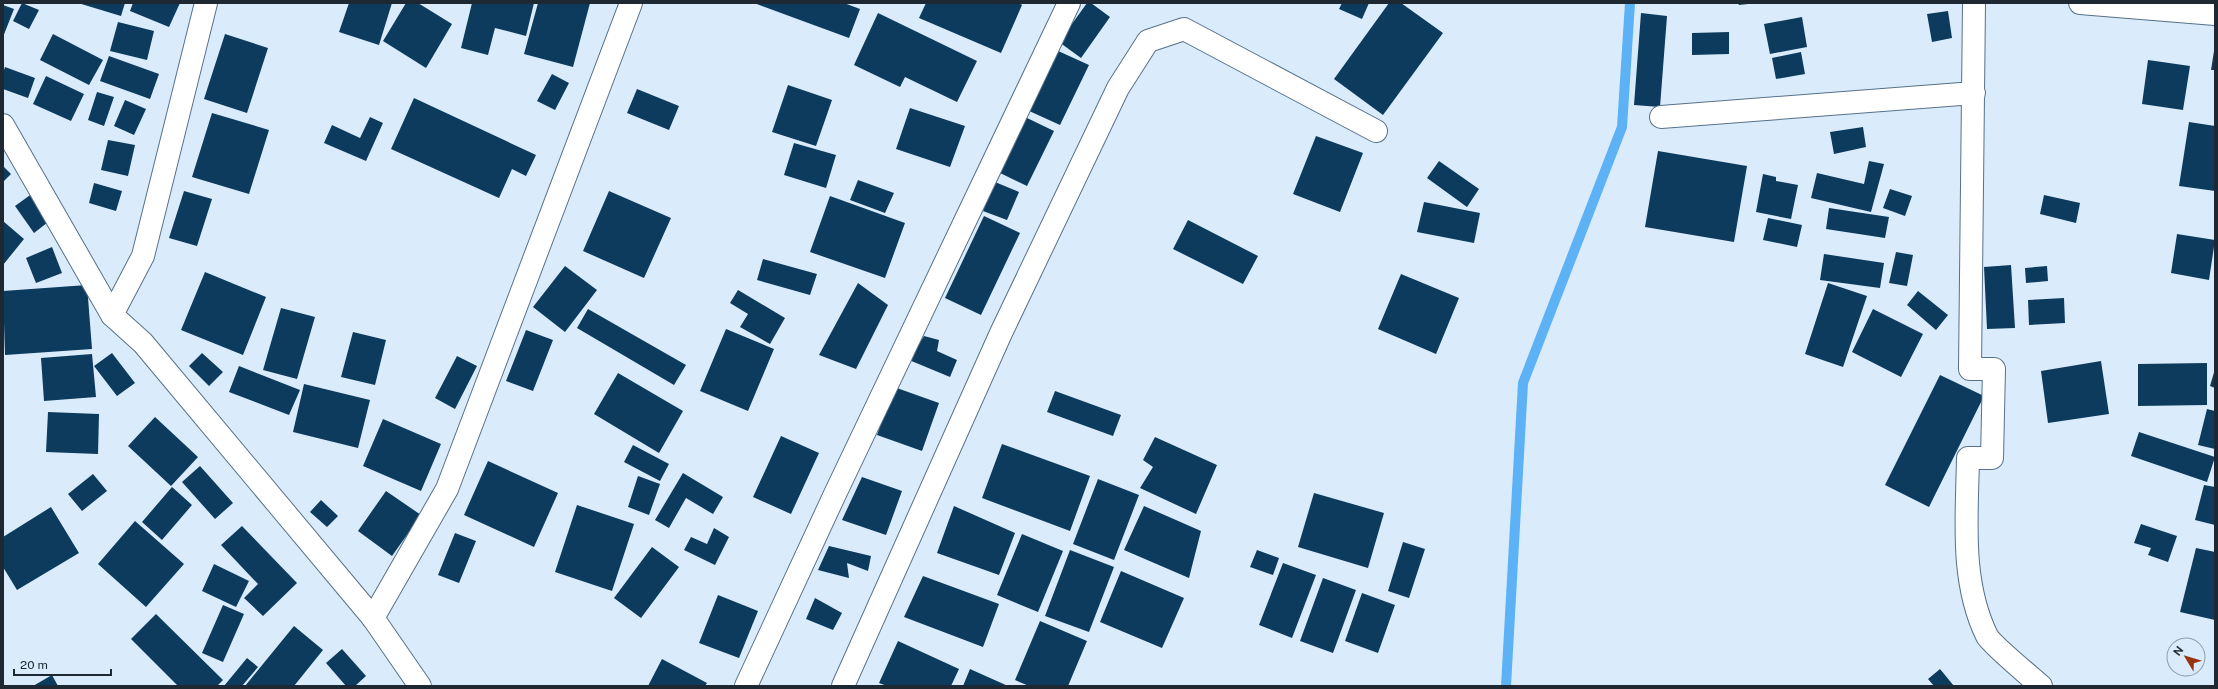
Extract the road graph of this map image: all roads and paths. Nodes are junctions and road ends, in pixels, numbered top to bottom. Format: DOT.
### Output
graph roads {
  1 [pos="206,3"];
  2 [pos="631,3"];
  3 [pos="1069,3"];
  4 [pos="1974,3"];
  5 [pos="2080,3"];
  6 [pos="2215,14"];
  7 [pos="1974,93"];
  8 [pos="1661,117"];
  9 [pos="3,125"];
  10 [pos="1376,131"];
  11 [pos="112,315"];
  12 [pos="373,618"];
  13 [pos="420,686"];
  14 [pos="746,686"];
  15 [pos="843,686"];
  16 [pos="2041,686"];
  1 -- 11 [label="street"];
  2 -- 12 [label="street"];
  3 -- 14 [label="street"];
  4 -- 7 [label="street"];
  5 -- 6 [label="street"];
  7 -- 8 [label="street"];
  7 -- 16 [label="street"];
  9 -- 11 [label="street"];
  10 -- 15 [label="street"];
  11 -- 12 [label="street"];
  12 -- 13 [label="street"];
}
